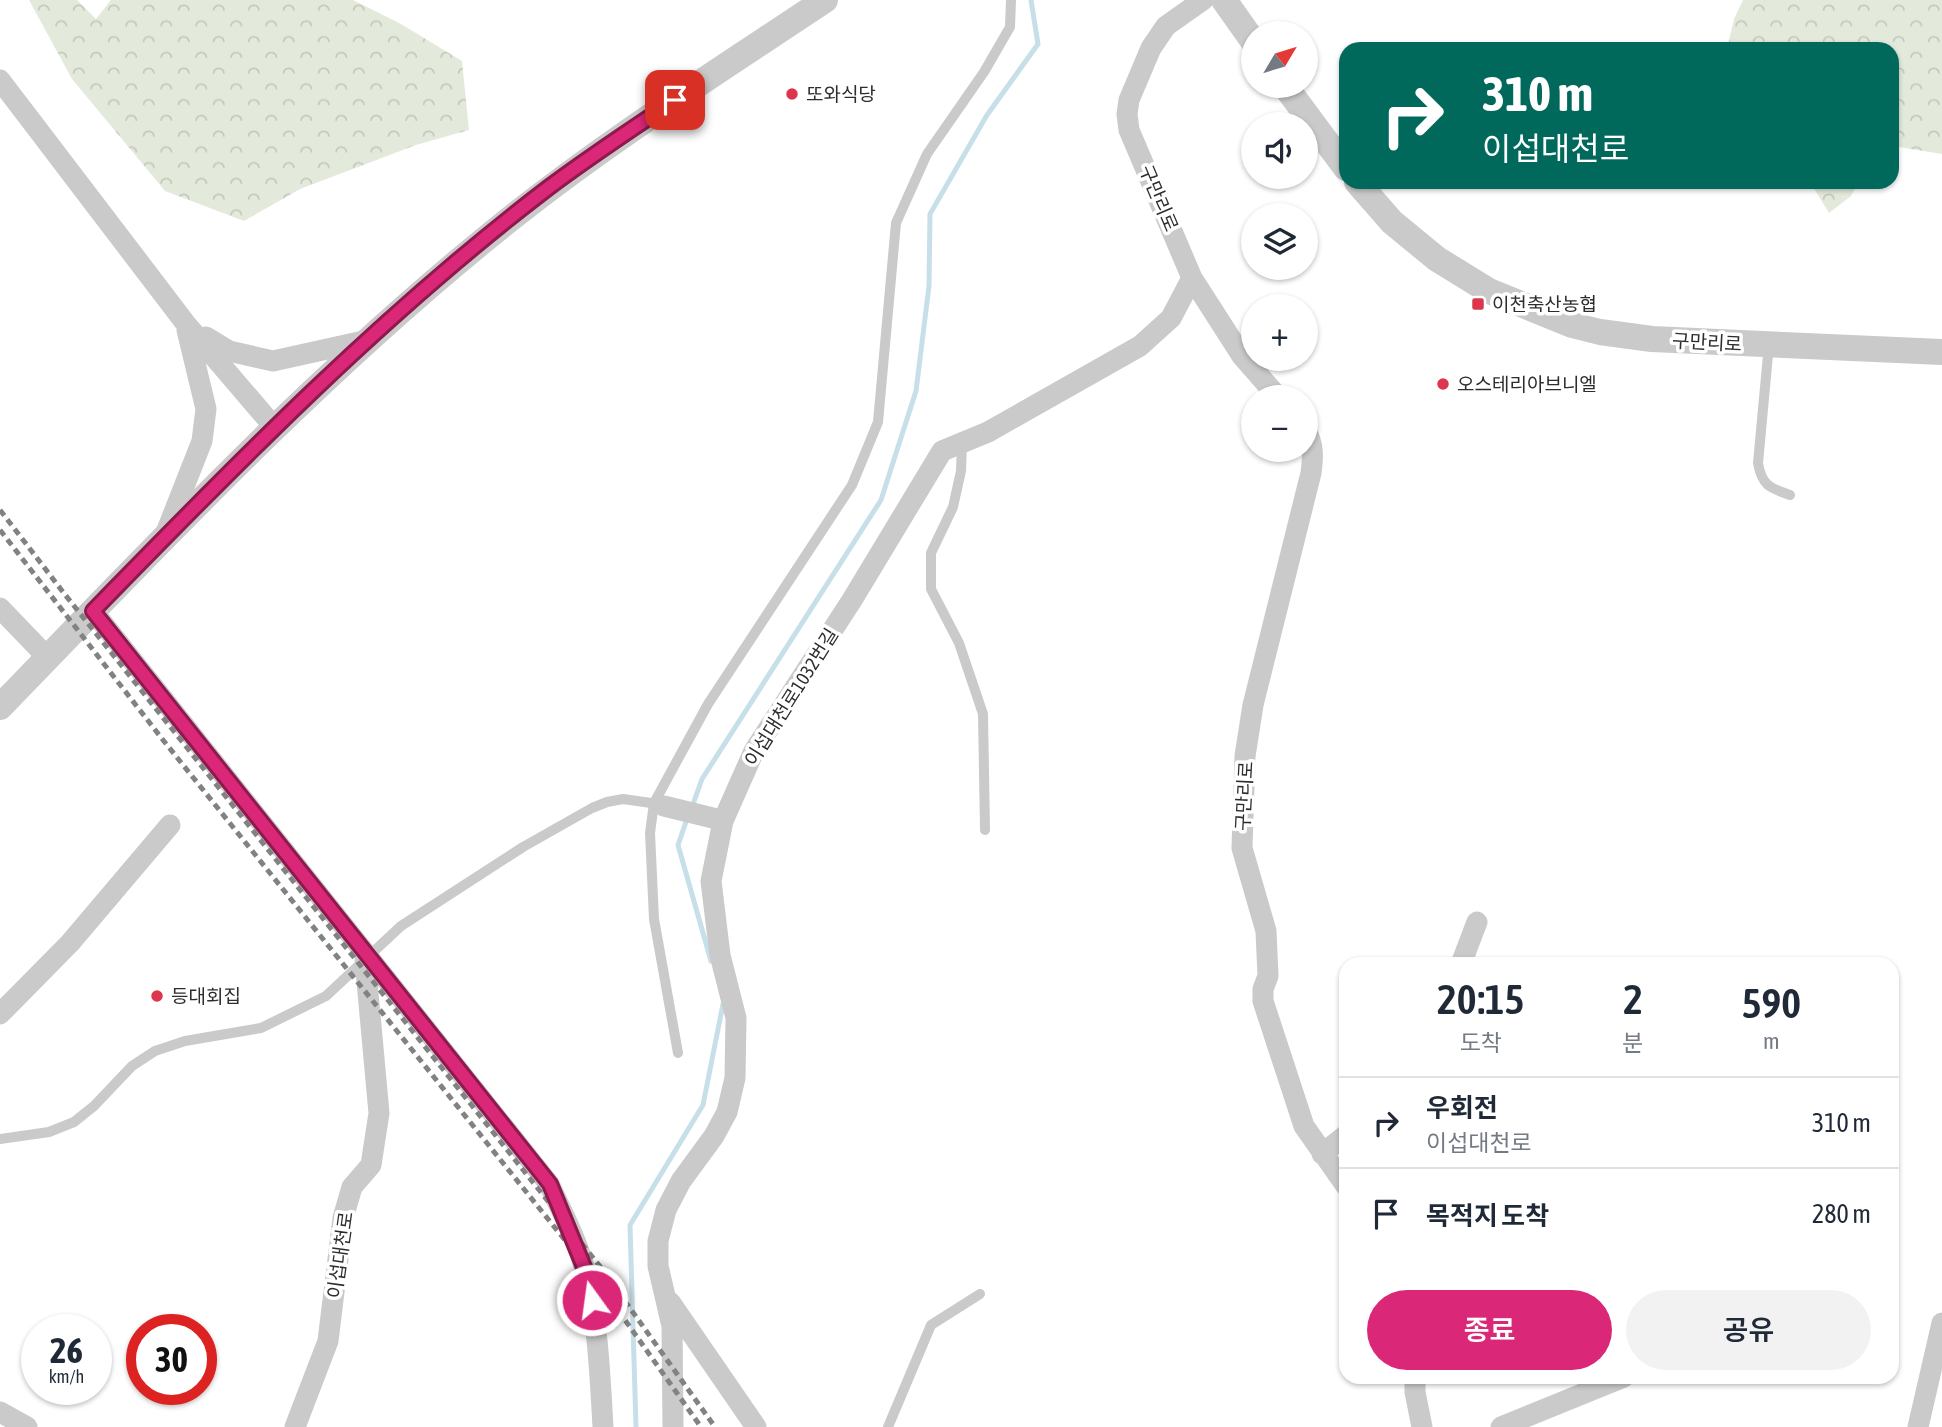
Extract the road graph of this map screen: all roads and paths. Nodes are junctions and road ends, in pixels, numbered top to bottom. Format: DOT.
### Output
graph roads {
  1 [pos="825,0"];
  2 [pos="1011,0"];
  3 [pos="1203,0"];
  4 [pos="1224,0"];
  5 [pos="1241,24"];
  6 [pos="0,80"];
  7 [pos="1294,98"];
  8 [pos="1339,159"];
  9 [pos="1363,189"];
  10 [pos="1192,278"];
  11 [pos="186,324"];
  12 [pos="368,340"];
  13 [pos="1769,344"];
  14 [pos="1942,352"];
  15 [pos="1267,385"];
  16 [pos="275,428"];
  17 [pos="962,443"];
  18 [pos="1312,462"];
  19 [pos="1790,495"];
  20 [pos="163,538"];
  21 [pos="0,608"];
  22 [pos="93,611"];
  23 [pos="48,658"];
  24 [pos="0,707"];
  25 [pos="659,804"];
  26 [pos="717,819"];
  27 [pos="170,825"];
  28 [pos="985,830"];
  29 [pos="1477,922"];
  30 [pos="1464,957"];
  31 [pos="367,958"];
  32 [pos="0,1014"];
  33 [pos="678,1053"];
  34 [pos="0,1139"];
  35 [pos="1339,1141"];
  36 [pos="1322,1154"];
  37 [pos="1339,1177"];
  38 [pos="664,1294"];
  39 [pos="980,1294"];
  40 [pos="1942,1323"];
  41 [pos="1415,1384"];
  42 [pos="1607,1384"];
  43 [pos="0,1412"];
  44 [pos="27,1427"];
  45 [pos="295,1427"];
  46 [pos="603,1427"];
  47 [pos="673,1427"];
  48 [pos="756,1427"];
  49 [pos="888,1427"];
  50 [pos="1422,1427"];
  51 [pos="1501,1427"];
  52 [pos="1918,1427"];
  1 -- 12 [label="street"];
  2 -- 25 [label="lane"];
  3 -- 10 [label="street, 구만리로"];
  4 -- 5 [label="street"];
  6 -- 11 [label="street"];
  7 -- 8 [label="street"];
  9 -- 13 [label="street, 구만리로"];
  10 -- 15 [label="street, 구만리로"];
  10 -- 17 [label="street, 이섭대천로1032번길"];
  11 -- 12 [label="street"];
  11 -- 16 [label="street"];
  11 -- 20 [label="street"];
  12 -- 16 [label="street"];
  13 -- 14 [label="street, 구만리로"];
  13 -- 19 [label="lane, 구만리로"];
  16 -- 20 [label="street"];
  17 -- 28 [label="lane"];
  17 -- 38 [label="street, 이섭대천로1032번길"];
  18 -- 36 [label="street, 구만리로"];
  20 -- 22 [label="street"];
  21 -- 23 [label="street"];
  22 -- 23 [label="street"];
  22 -- 31 [label="street"];
  23 -- 24 [label="street"];
  25 -- 26 [label="street"];
  25 -- 31 [label="lane"];
  25 -- 33 [label="lane"];
  27 -- 32 [label="street"];
  29 -- 30 [label="street"];
  31 -- 34 [label="lane"];
  31 -- 45 [label="street, 이섭대천로"];
  31 -- 46 [label="street"];
  35 -- 36 [label="street"];
  36 -- 37 [label="street, 구만리로"];
  38 -- 47 [label="street, 이섭대천로1032번길"];
  38 -- 48 [label="street"];
  39 -- 49 [label="lane"];
  40 -- 52 [label="street"];
  41 -- 50 [label="street"];
  42 -- 51 [label="street"];
  43 -- 44 [label="street"];
}
